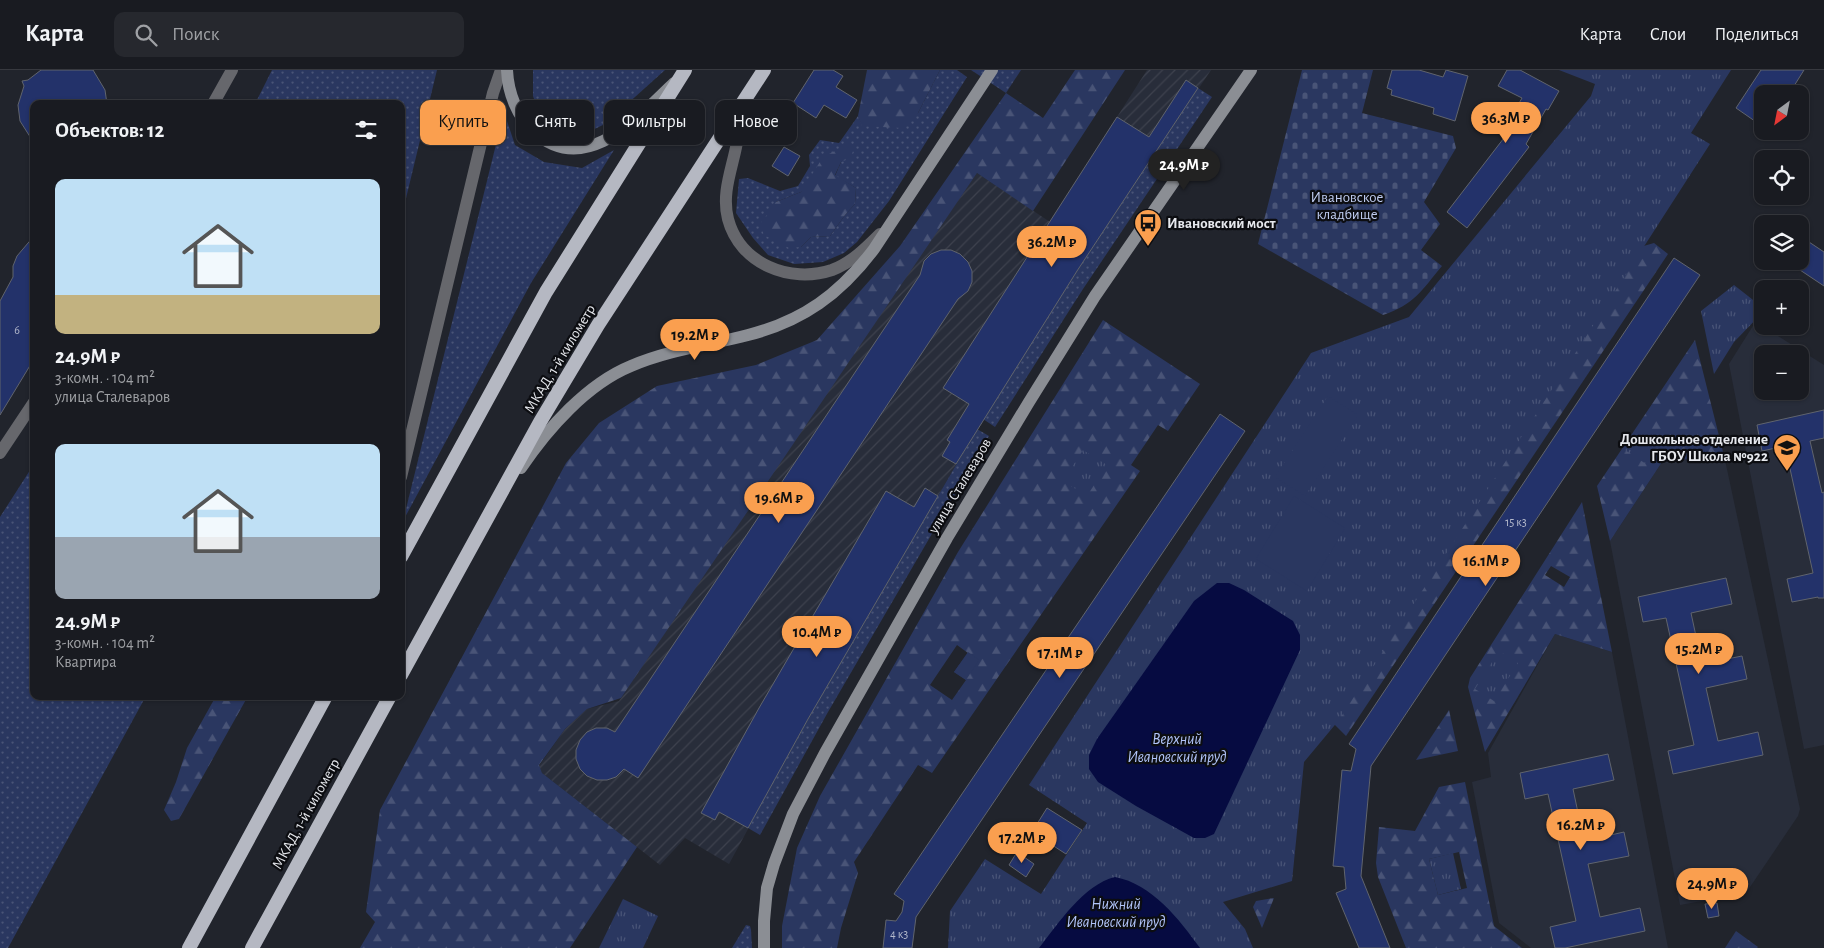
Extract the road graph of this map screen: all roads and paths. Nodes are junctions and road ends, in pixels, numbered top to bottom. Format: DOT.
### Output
graph roads {
  1 [pos="232,70"];
  2 [pos="501,70"];
  3 [pos="507,70"];
  4 [pos="764,70"];
  5 [pos="992,70"];
  6 [pos="1251,70"];
  7 [pos="683,73"];
  8 [pos="746,96"];
  9 [pos="215,100"];
  10 [pos="893,219"];
  11 [pos="30,408"];
  12 [pos="0,453"];
  13 [pos="405,460"];
  14 [pos="490,513"];
  15 [pos="405,550"];
  16 [pos="405,668"];
  17 [pos="324,700"];
  18 [pos="388,700"];
  19 [pos="189,948"];
  20 [pos="252,948"];
  21 [pos="764,948"];
  1 -- 9 [label="street"];
  2 -- 13 [label="street"];
  3 -- 7 [label="main road"];
  4 -- 8 [label="highway, МКАД, 1-й километр"];
  5 -- 10 [label="main road"];
  6 -- 21 [label="main road, улица Сталеваров"];
  7 -- 15 [label="highway"];
  8 -- 10 [label="street"];
  8 -- 14 [label="highway, МКАД, 1-й километр"];
  10 -- 14 [label="main road"];
  11 -- 12 [label="street"];
  14 -- 16 [label="highway, МКАД, 1-й километр"];
  17 -- 19 [label="highway"];
  18 -- 20 [label="highway, МКАД, 1-й километр"];
}
